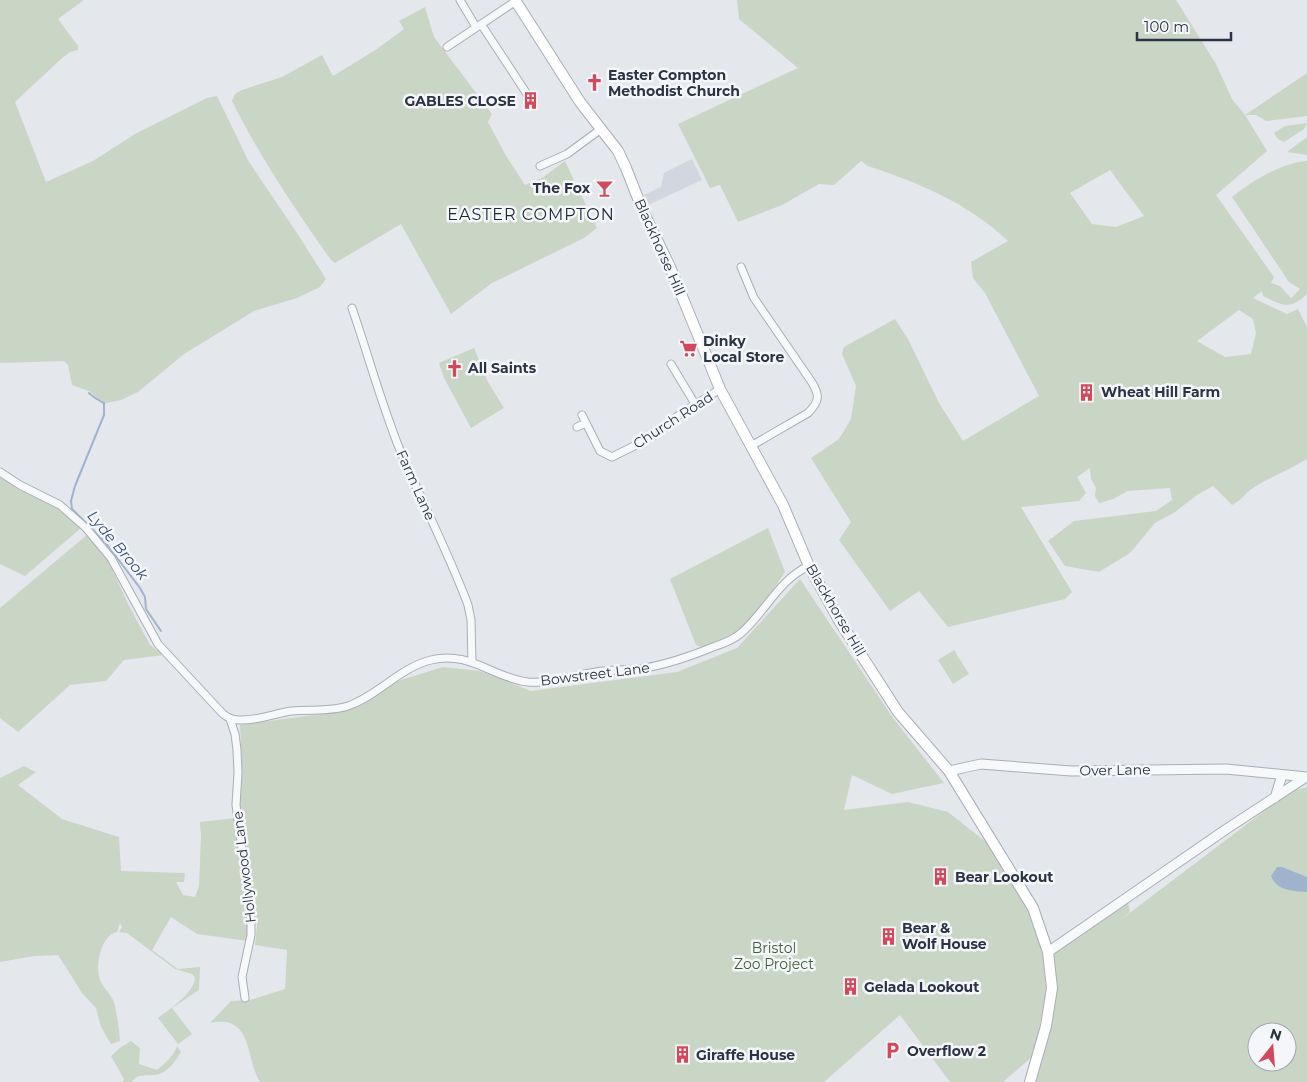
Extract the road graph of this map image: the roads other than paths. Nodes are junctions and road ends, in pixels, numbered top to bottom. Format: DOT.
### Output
graph roads {
  1 [pos="460,0"];
  2 [pos="515,1"];
  3 [pos="478,26"];
  4 [pos="447,47"];
  5 [pos="527,94"];
  6 [pos="601,128"];
  7 [pos="540,166"];
  8 [pos="741,267"];
  9 [pos="352,308"];
  10 [pos="671,364"];
  11 [pos="720,389"];
  12 [pos="695,404"];
  13 [pos="582,415"];
  14 [pos="586,423"];
  15 [pos="577,427"];
  16 [pos="751,446"];
  17 [pos="0,472"];
  18 [pos="809,566"];
  19 [pos="472,662"];
  20 [pos="230,719"];
  21 [pos="242,720"];
  22 [pos="235,734"];
  23 [pos="948,771"];
  24 [pos="1282,776"];
  25 [pos="1306,777"];
  26 [pos="1274,798"];
  27 [pos="1048,952"];
  28 [pos="244,998"];
  29 [pos="1030,1082"];
  1 -- 3 [label="street"];
  2 -- 3 [label="street"];
  2 -- 6 [label="main road, Blackhorse Hill"];
  3 -- 4 [label="street"];
  3 -- 5 [label="street"];
  6 -- 7 [label="street"];
  6 -- 11 [label="main road, Blackhorse Hill"];
  8 -- 16 [label="street"];
  9 -- 19 [label="street, Farm Lane"];
  10 -- 12 [label="street"];
  11 -- 12 [label="street, Church Road"];
  11 -- 16 [label="main road, Blackhorse Hill"];
  12 -- 14 [label="street, Church Road"];
  13 -- 14 [label="street, Church Road"];
  14 -- 15 [label="street"];
  16 -- 18 [label="main road, Blackhorse Hill"];
  17 -- 20 [label="street"];
  18 -- 19 [label="street, Bowstreet Lane"];
  18 -- 23 [label="main road, Blackhorse Hill"];
  19 -- 21 [label="street, Bowstreet Lane"];
  20 -- 21 [label="street, Bowstreet Lane"];
  20 -- 22 [label="street, Hollywood Lane"];
  21 -- 22 [label="street"];
  22 -- 28 [label="street, Hollywood Lane"];
  23 -- 24 [label="street, Over Lane"];
  23 -- 27 [label="main road, Blackhorse Hill"];
  24 -- 25 [label="street, Over Lane"];
  24 -- 26 [label="street"];
  25 -- 26 [label="street, Over Lane"];
  26 -- 27 [label="street, Over Lane"];
  27 -- 29 [label="main road, Blackhorse Hill"];
}
